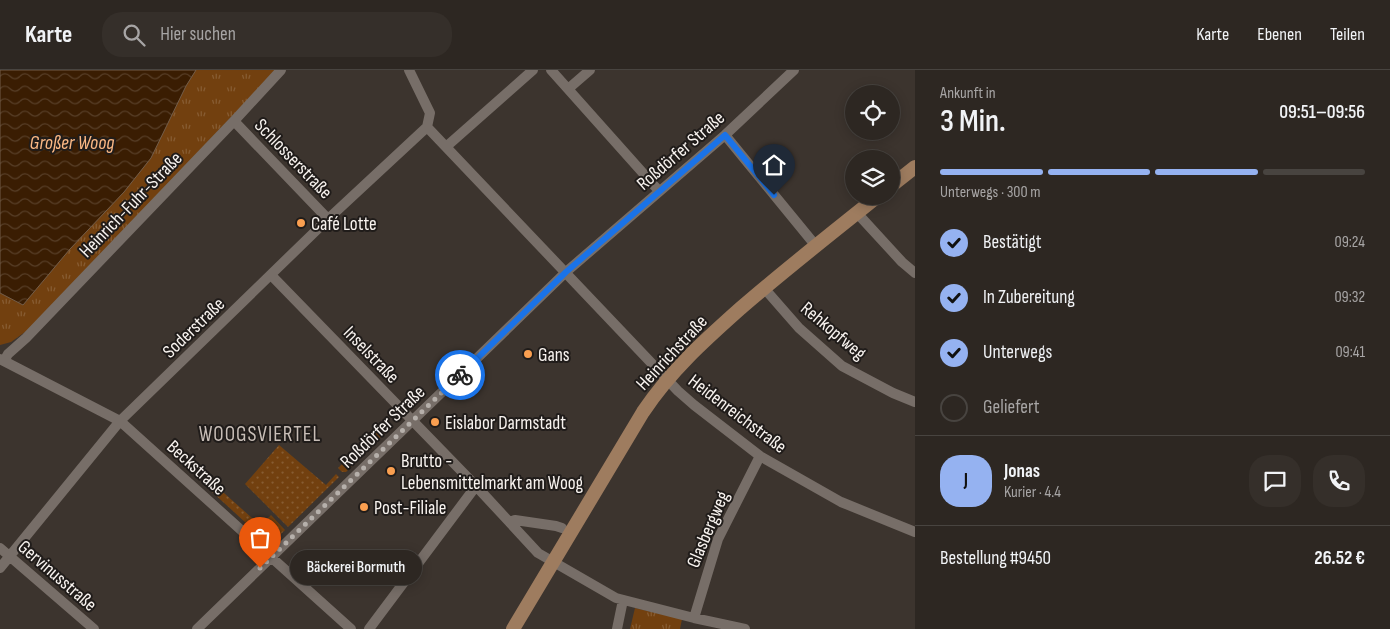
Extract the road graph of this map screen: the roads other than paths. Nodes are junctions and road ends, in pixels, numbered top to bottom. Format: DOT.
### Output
graph roads {
  1 [pos="281,70"];
  2 [pos="409,70"];
  3 [pos="533,70"];
  4 [pos="551,70"];
  5 [pos="590,70"];
  6 [pos="788,72"];
  7 [pos="568,89"];
  8 [pos="234,121"];
  9 [pos="427,127"];
  10 [pos="725,135"];
  11 [pos="447,146"];
  12 [pos="915,167"];
  13 [pos="900,179"];
  14 [pos="659,192"];
  15 [pos="867,205"];
  16 [pos="857,213"];
  17 [pos="328,219"];
  18 [pos="816,246"];
  19 [pos="566,272"];
  20 [pos="915,273"];
  21 [pos="271,275"];
  22 [pos="764,288"];
  23 [pos="2,360"];
  24 [pos="666,379"];
  25 [pos="915,402"];
  26 [pos="412,420"];
  27 [pos="120,421"];
  28 [pos="760,456"];
  29 [pos="476,486"];
  30 [pos="510,522"];
  31 [pos="562,528"];
  32 [pos="915,532"];
  33 [pos="0,548"];
  34 [pos="9,556"];
  35 [pos="271,556"];
  36 [pos="553,562"];
  37 [pos="0,568"];
  38 [pos="623,600"];
  39 [pos="694,618"];
  40 [pos="94,629"];
  41 [pos="197,629"];
  42 [pos="351,629"];
  43 [pos="369,629"];
  44 [pos="513,629"];
  45 [pos="617,629"];
  46 [pos="745,629"];
  1 -- 8 [label="street, Heinrich-Fuhr-Straße"];
  2 -- 9 [label="street"];
  3 -- 11 [label="street"];
  4 -- 7 [label="street"];
  5 -- 7 [label="street"];
  6 -- 10 [label="street, Roßdörfer Straße"];
  7 -- 14 [label="street"];
  8 -- 17 [label="street, Schlosserstraße"];
  8 -- 23 [label="street, Heinrich-Fuhr-Straße"];
  9 -- 11 [label="street, Heidenreichstraße"];
  9 -- 17 [label="street, Soderstraße"];
  10 -- 14 [label="street, Roßdörfer Straße"];
  10 -- 18 [label="street"];
  11 -- 19 [label="street, Heidenreichstraße"];
  12 -- 13 [label="main road"];
  14 -- 19 [label="street, Roßdörfer Straße"];
  15 -- 16 [label="main road, Heinrichstraße"];
  16 -- 18 [label="main road, Heinrichstraße"];
  16 -- 20 [label="street"];
  17 -- 21 [label="street, Soderstraße"];
  18 -- 22 [label="main road, Heinrichstraße"];
  19 -- 24 [label="street, Heidenreichstraße"];
  19 -- 26 [label="street, Roßdörfer Straße"];
  21 -- 26 [label="street, Inselstraße"];
  21 -- 27 [label="street, Soderstraße"];
  22 -- 24 [label="main road, Heinrichstraße"];
  22 -- 25 [label="street, Rehkopfweg"];
  23 -- 27 [label="street, Beckstraße"];
  24 -- 28 [label="street, Heidenreichstraße"];
  24 -- 36 [label="main road, Heinrichstraße"];
  26 -- 29 [label="street, Inselstraße"];
  26 -- 35 [label="street, Roßdörfer Straße"];
  27 -- 34 [label="street, Soderstraße"];
  27 -- 35 [label="street, Beckstraße"];
  28 -- 32 [label="street, Heidenreichstraße"];
  28 -- 39 [label="street, Glasbergweg"];
  29 -- 30 [label="street, Inselstraße"];
  29 -- 43 [label="street"];
  30 -- 31 [label="street"];
  30 -- 36 [label="street, Inselstraße"];
  33 -- 34 [label="street, Gervinusstraße"];
  34 -- 37 [label="street, Soderstraße"];
  34 -- 40 [label="street, Gervinusstraße"];
  35 -- 41 [label="street, Roßdörfer Straße"];
  35 -- 42 [label="street, Beckstraße"];
  36 -- 38 [label="street, Inselstraße"];
  36 -- 44 [label="main road, Heinrichstraße"];
  38 -- 39 [label="street, Inselstraße"];
  38 -- 45 [label="street"];
  39 -- 46 [label="street, Inselstraße"];
}
